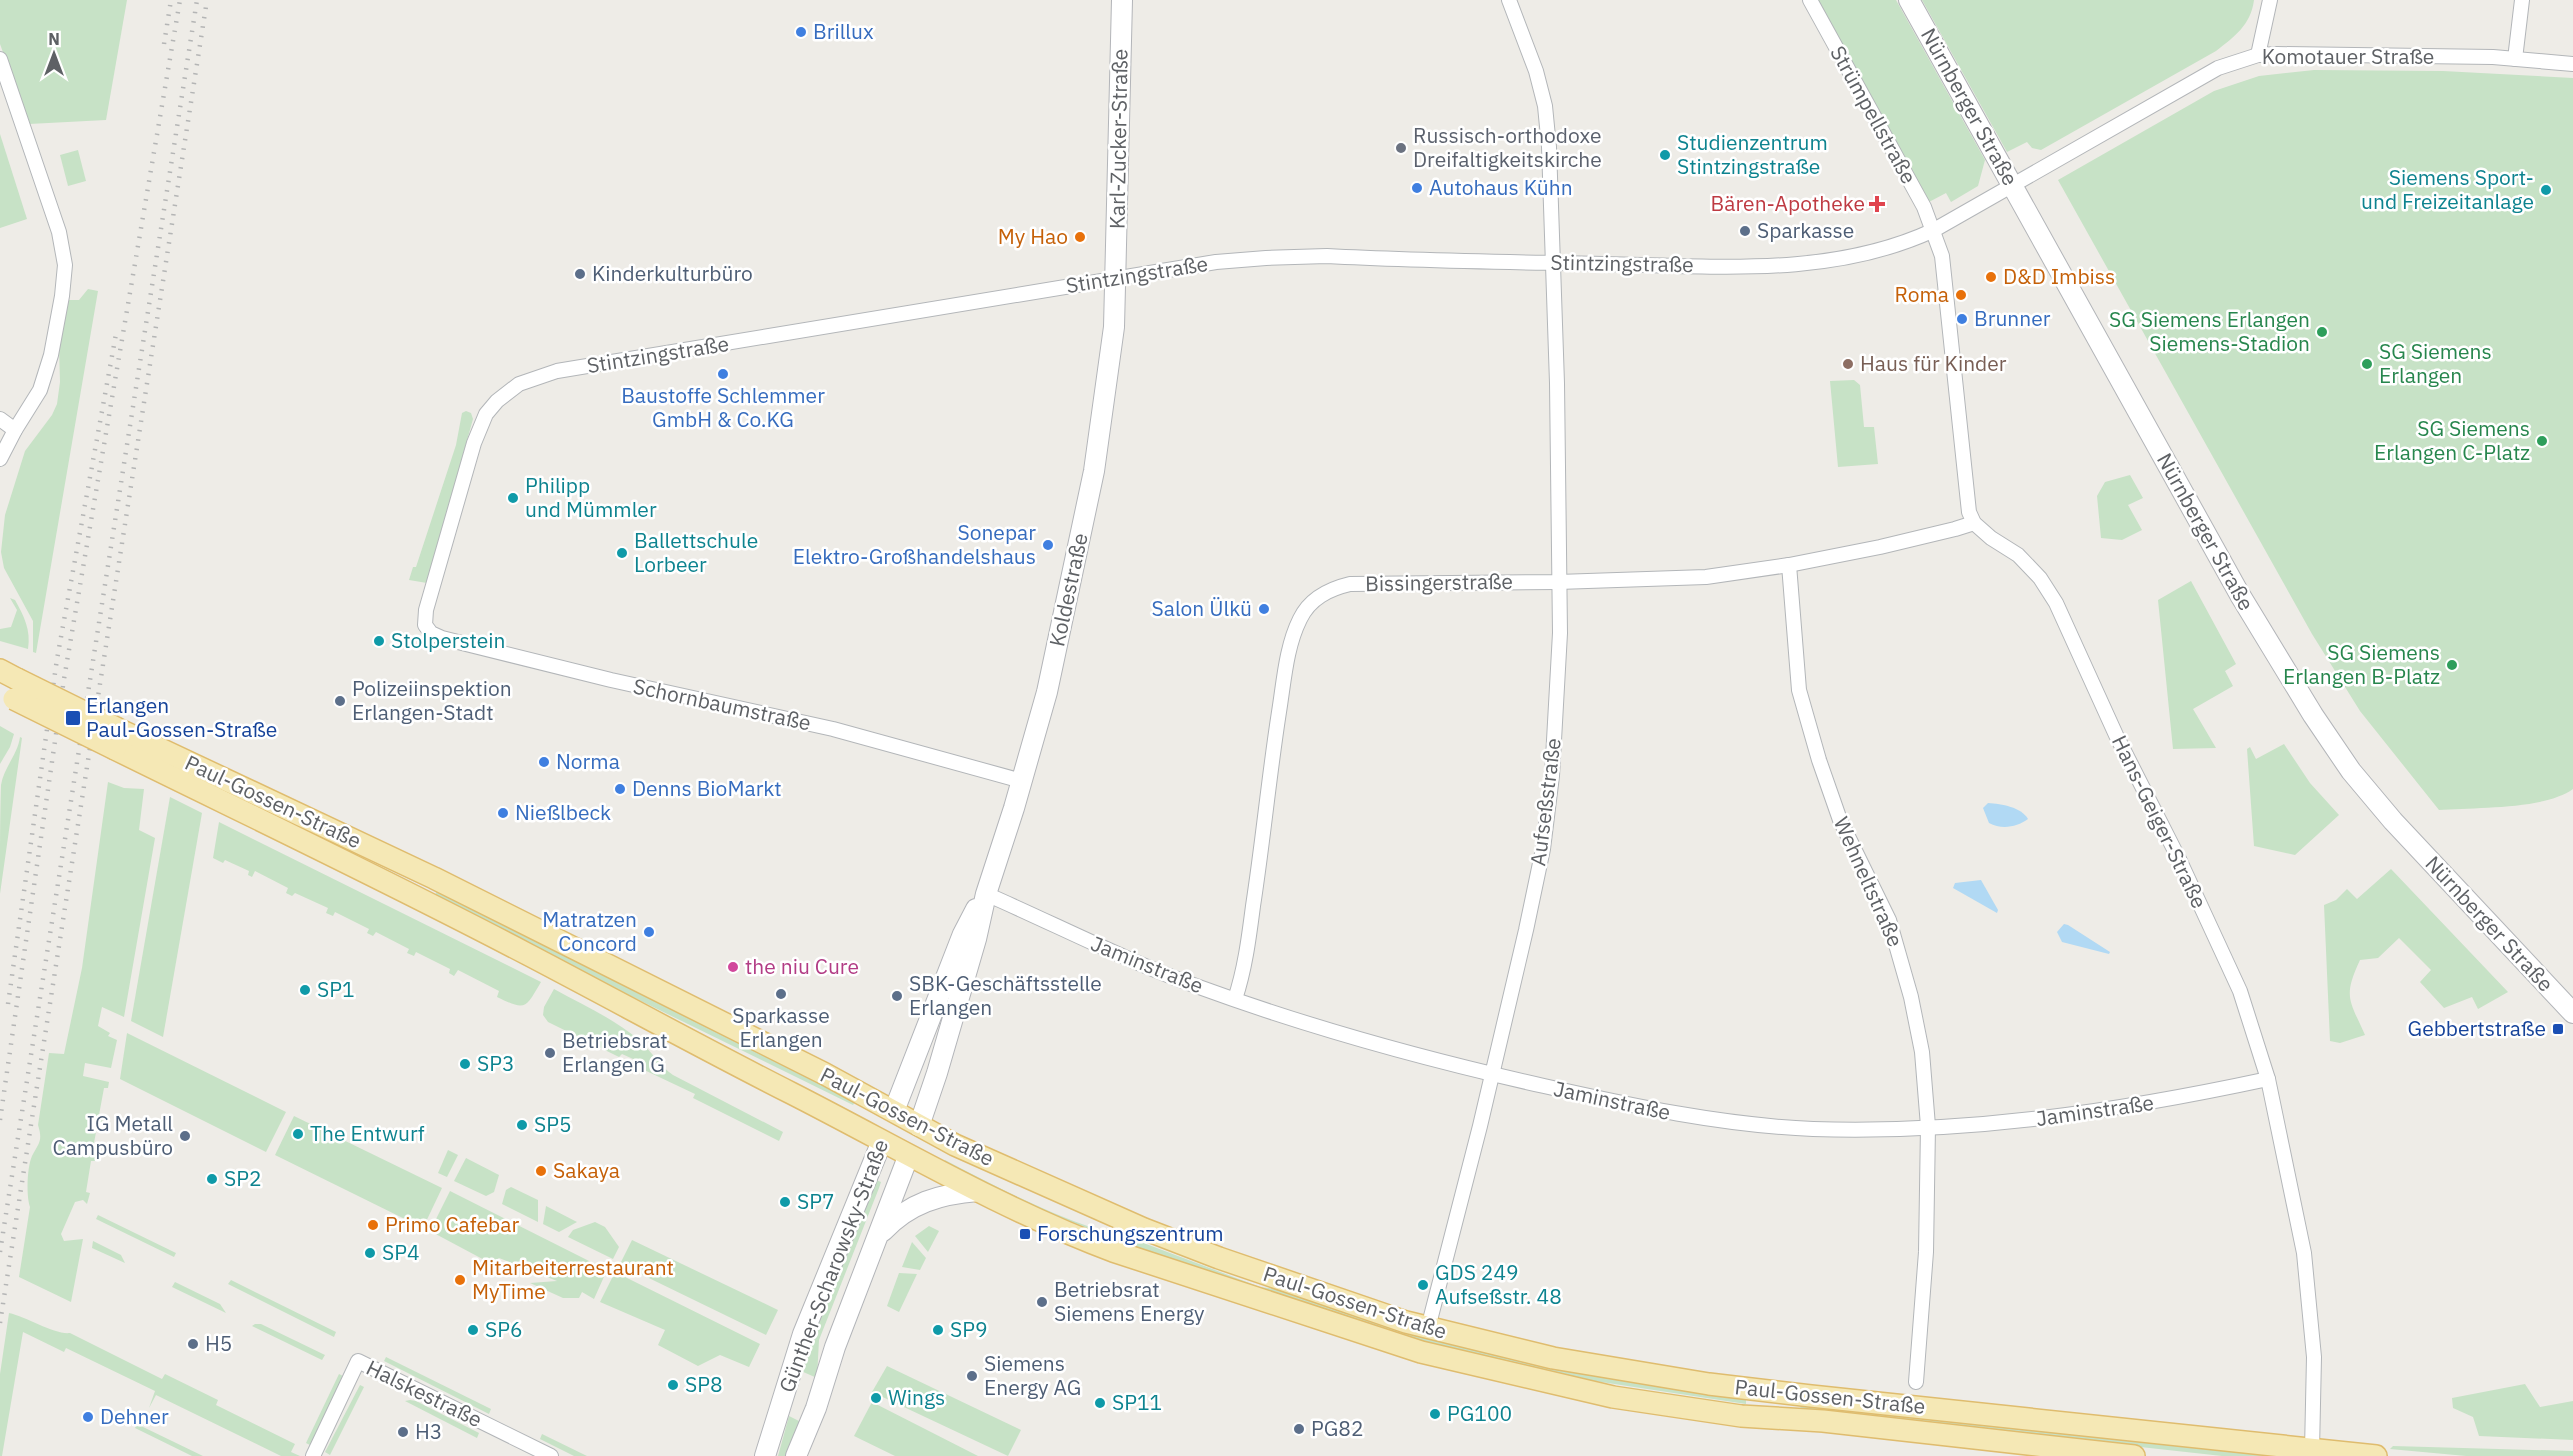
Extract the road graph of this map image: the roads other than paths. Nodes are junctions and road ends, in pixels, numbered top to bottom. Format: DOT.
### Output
graph roads {
  1 [pos="1122,0"];
  2 [pos="1509,0"];
  3 [pos="1810,0"];
  4 [pos="1909,0"];
  5 [pos="2270,0"];
  6 [pos="2522,0"];
  7 [pos="2258,55"];
  8 [pos="0,59"];
  9 [pos="2515,59"];
  10 [pos="2573,64"];
  11 [pos="2012,186"];
  12 [pos="1934,230"];
  13 [pos="1552,263"];
  14 [pos="1116,279"];
  15 [pos="0,418"];
  16 [pos="15,430"];
  17 [pos="0,459"];
  18 [pos="1974,523"];
  19 [pos="1790,565"];
  20 [pos="1558,582"];
  21 [pos="425,625"];
  22 [pos="8,685"];
  23 [pos="117,739"];
  24 [pos="1022,781"];
  25 [pos="416,870"];
  26 [pos="405,893"];
  27 [pos="986,894"];
  28 [pos="1235,999"];
  29 [pos="2573,1013"];
  30 [pos="1492,1074"];
  31 [pos="2268,1079"];
  32 [pos="894,1111"];
  33 [pos="919,1126"];
  34 [pos="1928,1126"];
  35 [pos="882,1141"];
  36 [pos="908,1156"];
  37 [pos="978,1191"];
  38 [pos="1144,1229"];
  39 [pos="881,1233"];
  40 [pos="1138,1258"];
  41 [pos="1428,1329"];
  42 [pos="1916,1382"];
  43 [pos="1721,1385"];
  44 [pos="1717,1412"];
  45 [pos="2312,1450"];
  46 [pos="313,1456"];
  47 [pos="551,1456"];
  48 [pos="765,1456"];
  49 [pos="796,1456"];
  50 [pos="2134,1456"];
  51 [pos="2376,1456"];
  1 -- 14 [label="street, Karl-Zucker-Straße"];
  2 -- 13 [label="street, Aufseßstraße"];
  3 -- 12 [label="street, Strümpellstraße"];
  4 -- 11 [label="street, Nürnberger Straße"];
  5 -- 7 [label="street"];
  6 -- 9 [label="street"];
  7 -- 9 [label="street, Komotauer Straße"];
  7 -- 11 [label="street, Komotauer Straße"];
  8 -- 16 [label="street"];
  9 -- 10 [label="street, Komotauer Straße"];
  11 -- 12 [label="street, Stintzingstraße"];
  11 -- 29 [label="street, Nürnberger Straße"];
  12 -- 13 [label="street, Stintzingstraße"];
  12 -- 18 [label="street"];
  13 -- 14 [label="street, Stintzingstraße"];
  13 -- 20 [label="street, Aufseßstraße"];
  14 -- 21 [label="street, Stintzingstraße"];
  14 -- 24 [label="street, Koldestraße"];
  15 -- 16 [label="street"];
  16 -- 17 [label="street"];
  18 -- 19 [label="street, Bissingerstraße"];
  18 -- 31 [label="street, Hans-Geiger-Straße"];
  19 -- 20 [label="street, Bissingerstraße"];
  19 -- 34 [label="street, Wehneltstraße"];
  20 -- 28 [label="street, Bissingerstraße"];
  20 -- 30 [label="street, Aufseßstraße"];
  21 -- 24 [label="street, Schornbaumstraße"];
  22 -- 23 [label="main road, Paul-Gossen-Straße, bridge"];
  23 -- 25 [label="main road, Paul-Gossen-Straße"];
  23 -- 26 [label="main road, Paul-Gossen-Straße"];
  24 -- 27 [label="street, Koldestraße"];
  25 -- 26 [label="main road"];
  25 -- 32 [label="main road, Paul-Gossen-Straße"];
  26 -- 35 [label="main road, Paul-Gossen-Straße"];
  27 -- 28 [label="street, Jaminstraße"];
  27 -- 32 [label="street, Koldestraße"];
  27 -- 33 [label="street, Koldestraße"];
  28 -- 30 [label="street, Jaminstraße"];
  30 -- 34 [label="street, Jaminstraße"];
  30 -- 41 [label="street, Aufseßstraße"];
  31 -- 34 [label="street, Jaminstraße"];
  31 -- 45 [label="street, Hans-Geiger-Straße"];
  32 -- 33 [label="main road, Paul-Gossen-Straße"];
  32 -- 35 [label="main road, Günther-Scharowsky-Straße"];
  33 -- 36 [label="main road, Koldestraße"];
  33 -- 38 [label="main road, Paul-Gossen-Straße"];
  34 -- 42 [label="street, Wehneltstraße"];
  35 -- 36 [label="main road, Paul-Gossen-Straße"];
  35 -- 48 [label="street, Günther-Scharowsky-Straße"];
  36 -- 37 [label="main road, Paul-Gossen-Straße"];
  36 -- 39 [label="street, Günther-Scharowsky-Straße"];
  37 -- 39 [label="street, Günther-Scharowsky-Straße"];
  37 -- 40 [label="main road, Paul-Gossen-Straße"];
  38 -- 40 [label="main road"];
  38 -- 41 [label="main road, Paul-Gossen-Straße"];
  39 -- 49 [label="street, Günther-Scharowsky-Straße"];
  40 -- 44 [label="main road, Paul-Gossen-Straße"];
  41 -- 43 [label="main road, Paul-Gossen-Straße"];
  43 -- 44 [label="main road"];
  43 -- 45 [label="main road, Paul-Gossen-Straße"];
  44 -- 50 [label="main road, Paul-Gossen-Straße"];
  45 -- 51 [label="main road, Paul-Gossen-Straße"];
  46 -- 47 [label="street, Halskestraße"];
}
